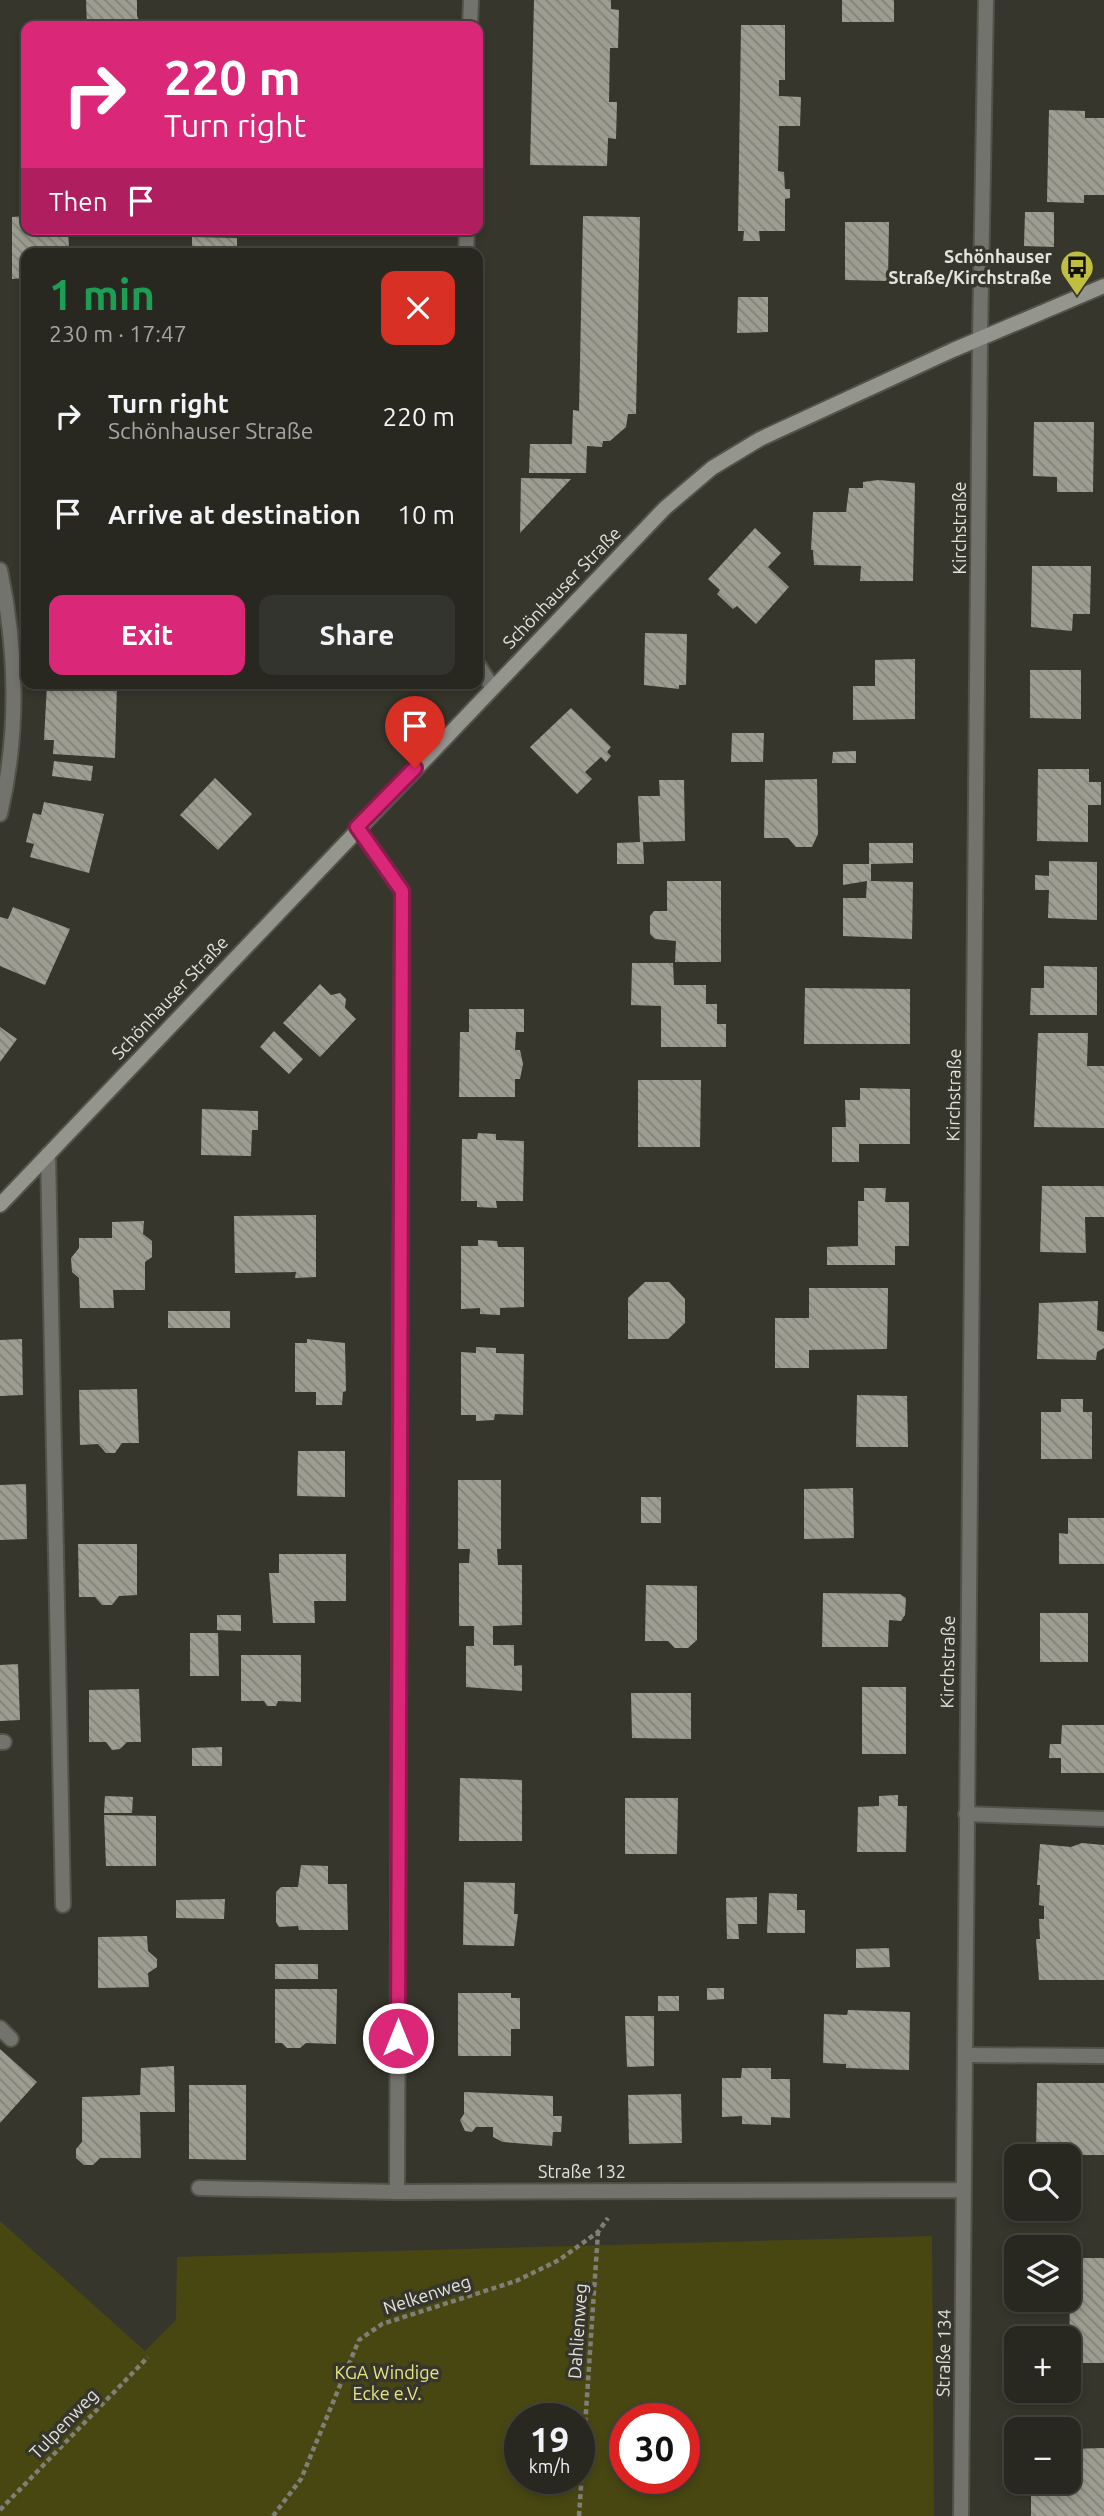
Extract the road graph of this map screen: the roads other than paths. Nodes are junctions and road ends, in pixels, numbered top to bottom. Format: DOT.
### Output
graph roads {
  1 [pos="471,0"];
  2 [pos="986,0"];
  3 [pos="470,21"];
  4 [pos="1104,286"];
  5 [pos="980,338"];
  6 [pos="0,570"];
  7 [pos="483,673"];
  8 [pos="493,688"];
  9 [pos="0,814"];
  10 [pos="357,827"];
  11 [pos="48,1154"];
  12 [pos="0,1205"];
  13 [pos="966,1814"];
  14 [pos="1104,1819"];
  15 [pos="63,1905"];
  16 [pos="0,2028"];
  17 [pos="12,2039"];
  18 [pos="966,2056"];
  19 [pos="1104,2056"];
  20 [pos="199,2188"];
  21 [pos="964,2190"];
  22 [pos="397,2192"];
  23 [pos="961,2516"];
  1 -- 3 [label="street"];
  2 -- 5 [label="street, Kirchstraße"];
  4 -- 5 [label="street, Schönhauser Straße"];
  5 -- 8 [label="street, Schönhauser Straße"];
  5 -- 13 [label="street, Kirchstraße"];
  6 -- 9 [label="street"];
  7 -- 8 [label="street"];
  8 -- 10 [label="street, Schönhauser Straße"];
  10 -- 11 [label="street, Schönhauser Straße"];
  10 -- 22 [label="street"];
  11 -- 12 [label="street, Schönhauser Straße"];
  11 -- 15 [label="street"];
  13 -- 14 [label="street"];
  13 -- 18 [label="street, Kirchstraße"];
  16 -- 17 [label="street"];
  18 -- 19 [label="street"];
  18 -- 21 [label="street, Kirchstraße"];
  20 -- 22 [label="street, Straße 132"];
  21 -- 22 [label="street, Straße 132"];
  21 -- 23 [label="street, Straße 134"];
}
